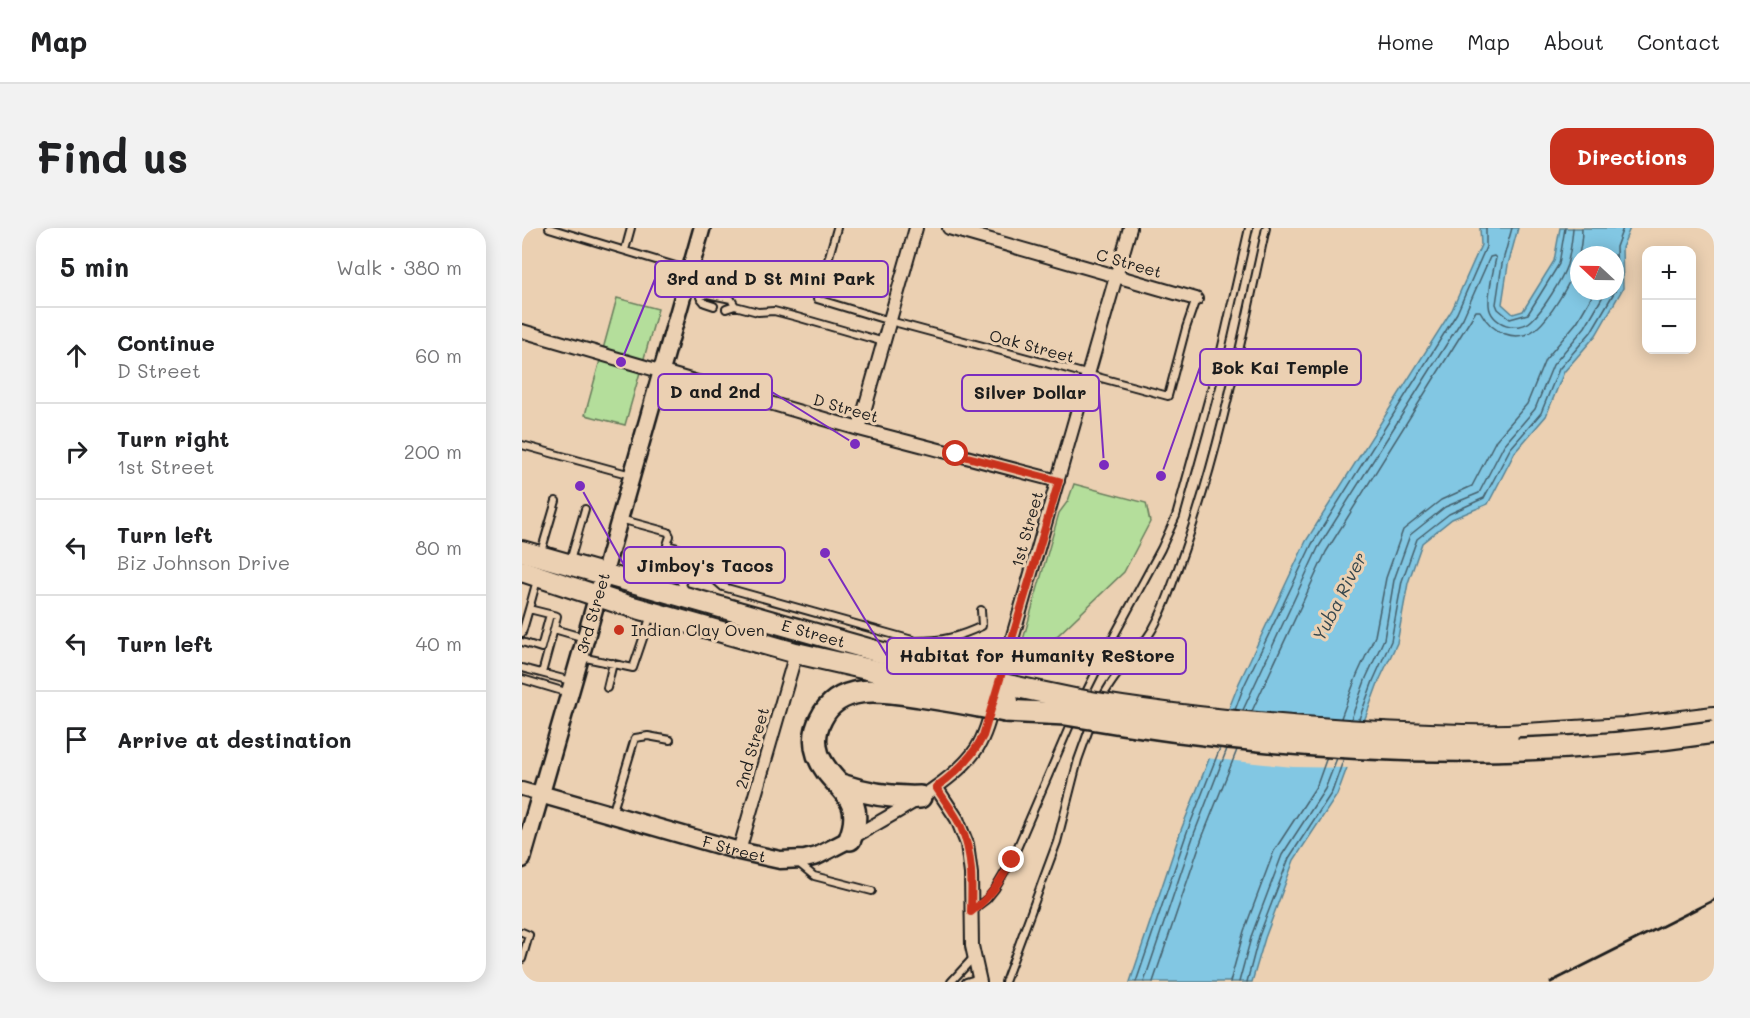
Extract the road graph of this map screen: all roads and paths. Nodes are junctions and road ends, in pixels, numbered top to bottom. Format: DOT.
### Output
graph roads {
  1 [pos="549,228"];
  2 [pos="631,228"];
  3 [pos="702,228"];
  4 [pos="837,228"];
  5 [pos="916,228"];
  6 [pos="949,228"];
  7 [pos="1130,228"];
  8 [pos="1249,228"];
  9 [pos="1266,228"];
  10 [pos="625,250"];
  11 [pos="690,270"];
  12 [pos="1117,277"];
  13 [pos="683,293"];
  14 [pos="699,297"];
  15 [pos="1196,299"];
  16 [pos="714,306"];
  17 [pos="735,306"];
  18 [pos="726,309"];
  19 [pos="890,321"];
  20 [pos="522,331"];
  21 [pos="884,342"];
  22 [pos="661,372"];
  23 [pos="1088,375"];
  24 [pos="859,429"];
  25 [pos="522,445"];
  26 [pos="632,475"];
  27 [pos="1059,481"];
  28 [pos="556,501"];
  29 [pos="585,509"];
  30 [pos="620,519"];
  31 [pos="531,553"];
  32 [pos="569,564"];
  33 [pos="710,570"];
  34 [pos="530,574"];
  35 [pos="604,574"];
  36 [pos="598,596"];
  37 [pos="690,599"];
  38 [pos="529,609"];
  39 [pos="981,610"];
  40 [pos="652,612"];
  41 [pos="550,614"];
  42 [pos="554,629"];
  43 [pos="522,633"];
  44 [pos="585,638"];
  45 [pos="522,642"];
  46 [pos="796,653"];
  47 [pos="580,656"];
  48 [pos="613,663"];
  49 [pos="522,668"];
  50 [pos="542,673"];
  51 [pos="522,680"];
  52 [pos="571,687"];
  53 [pos="607,687"];
  54 [pos="982,693"];
  55 [pos="1070,707"];
  56 [pos="1714,717"];
  57 [pos="1714,732"];
  58 [pos="670,740"];
  59 [pos="841,785"];
  60 [pos="522,789"];
  61 [pos="928,792"];
  62 [pos="540,794"];
  63 [pos="612,815"];
  64 [pos="850,839"];
  65 [pos="739,851"];
  66 [pos="522,859"];
  67 [pos="794,860"];
  68 [pos="872,891"];
  69 [pos="971,912"];
  70 [pos="522,933"];
  71 [pos="974,957"];
  72 [pos="522,959"];
  73 [pos="980,980"];
  74 [pos="951,982"];
  75 [pos="966,982"];
  76 [pos="1005,982"];
  1 -- 10 [label="lane"];
  2 -- 10 [label="lane"];
  3 -- 11 [label="street, 3rd Street"];
  4 -- 19 [label="lane, Oak Street"];
  5 -- 19 [label="street"];
  6 -- 12 [label="street, C Street"];
  7 -- 12 [label="street, 1st Street"];
  8 -- 69 [label="lane"];
  9 -- 76 [label="lane"];
  10 -- 11 [label="lane"];
  11 -- 13 [label="street, 3rd Street"];
  12 -- 15 [label="street, C Street"];
  12 -- 23 [label="street, 1st Street"];
  13 -- 14 [label="lane"];
  13 -- 22 [label="street, 3rd Street"];
  14 -- 16 [label="lane"];
  14 -- 17 [label="lane"];
  15 -- 23 [label="lane, Oak Street"];
  17 -- 18 [label="lane"];
  17 -- 21 [label="lane"];
  19 -- 21 [label="street"];
  19 -- 23 [label="lane, Oak Street"];
  20 -- 22 [label="street, D Street"];
  21 -- 24 [label="street"];
  22 -- 24 [label="street, D Street"];
  22 -- 26 [label="street, 3rd Street"];
  23 -- 27 [label="street, 1st Street"];
  24 -- 27 [label="street, D Street"];
  25 -- 26 [label="lane"];
  26 -- 30 [label="street, 3rd Street"];
  27 -- 61 [label="street, 1st Street"];
  28 -- 31 [label="lane"];
  29 -- 32 [label="lane"];
  30 -- 35 [label="street, 3rd Street"];
  30 -- 37 [label="lane"];
  31 -- 32 [label="highway, E Street"];
  32 -- 35 [label="highway, E Street"];
  33 -- 39 [label="lane"];
  34 -- 36 [label="highway, E Street"];
  34 -- 38 [label="lane"];
  35 -- 36 [label="main road, 3rd Street"];
  35 -- 37 [label="highway, E Street"];
  36 -- 40 [label="highway, E Street"];
  36 -- 44 [label="main road, 3rd Street"];
  37 -- 54 [label="highway, E Street"];
  38 -- 41 [label="lane"];
  38 -- 43 [label="lane"];
  40 -- 46 [label="highway, E Street"];
  40 -- 48 [label="lane"];
  41 -- 42 [label="lane"];
  41 -- 45 [label="lane"];
  42 -- 44 [label="lane"];
  42 -- 50 [label="lane"];
  44 -- 47 [label="main road, 3rd Street"];
  46 -- 54 [label="highway, E Street"];
  46 -- 65 [label="street, 2nd Street"];
  47 -- 48 [label="lane"];
  47 -- 52 [label="main road, 3rd Street"];
  48 -- 53 [label="lane"];
  49 -- 50 [label="lane"];
  50 -- 52 [label="lane"];
  51 -- 52 [label="lane"];
  52 -- 62 [label="main road, 3rd Street"];
  54 -- 55 [label="highway, bridge"];
  54 -- 59 [label="highway"];
  55 -- 56 [label="highway, bridge"];
  55 -- 57 [label="highway, bridge"];
  58 -- 63 [label="lane"];
  59 -- 61 [label="highway"];
  59 -- 64 [label="highway"];
  60 -- 62 [label="street, F Street"];
  61 -- 64 [label="street, F Street"];
  61 -- 69 [label="street"];
  62 -- 63 [label="main road, F Street"];
  62 -- 66 [label="main road, 3rd Street"];
  63 -- 65 [label="main road, F Street"];
  64 -- 67 [label="main road, F Street"];
  65 -- 67 [label="main road, F Street"];
  67 -- 68 [label="lane"];
  69 -- 71 [label="street"];
  70 -- 72 [label="lane"];
  71 -- 73 [label="street"];
  71 -- 74 [label="lane"];
  73 -- 75 [label="lane"];
}
